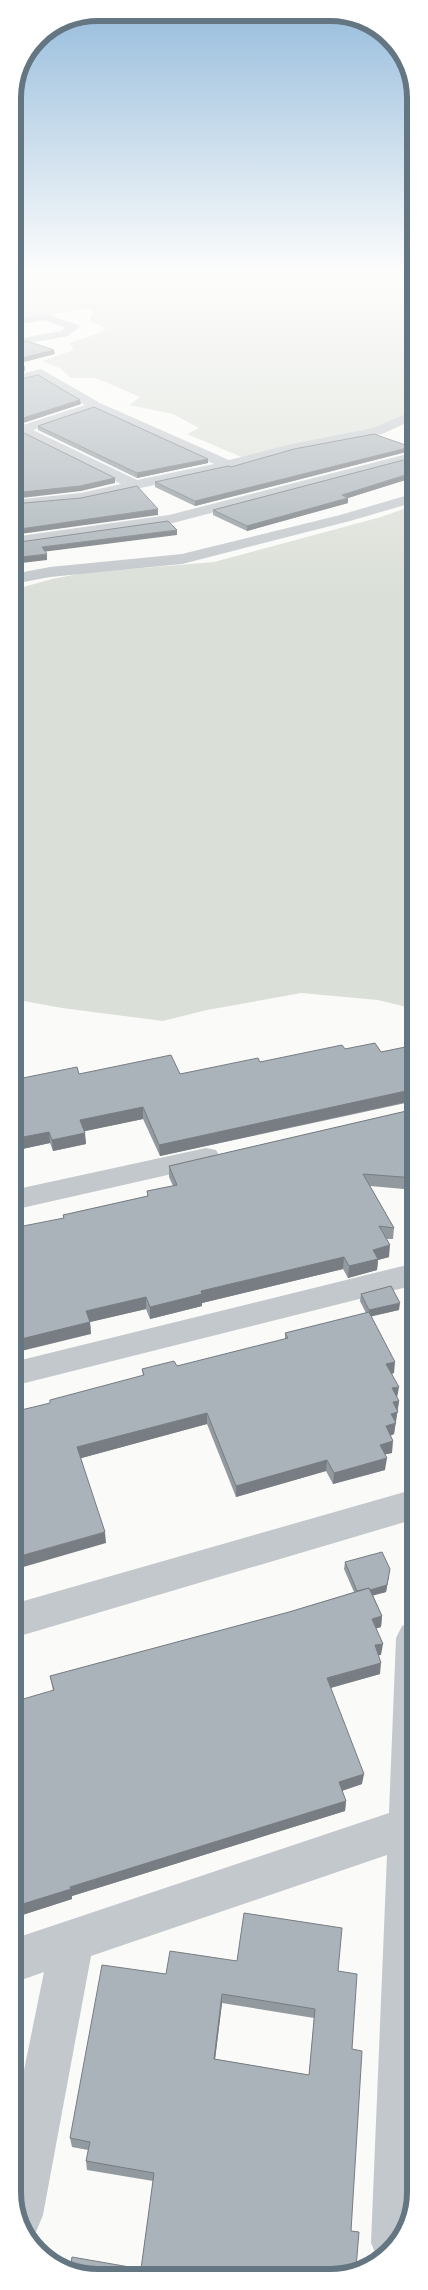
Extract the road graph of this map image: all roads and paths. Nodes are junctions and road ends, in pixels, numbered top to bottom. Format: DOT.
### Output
graph roads {
  1 [pos="56,382"];
  2 [pos="95,406"];
  3 [pos="407,418"];
  4 [pos="21,427"];
  5 [pos="21,432"];
  6 [pos="312,444"];
  7 [pos="407,457"];
  8 [pos="228,465"];
  9 [pos="333,467"];
  10 [pos="135,485"];
  11 [pos="358,487"];
  12 [pos="407,499"];
  13 [pos="21,504"];
  14 [pos="21,541"];
  15 [pos="21,577"];
  16 [pos="233,1151"];
  17 [pos="21,1198"];
  18 [pos="407,1276"];
  19 [pos="21,1372"];
  20 [pos="407,1506"];
  21 [pos="21,1618"];
  22 [pos="407,1827"];
  23 [pos="407,1890"];
  24 [pos="72,1942"];
  25 [pos="21,1959"];
  26 [pos="22,2200"];
  27 [pos="396,2230"];
  1 -- 2 [label="street"];
  2 -- 4 [label="street"];
  2 -- 8 [label="street"];
  3 -- 6 [label="street"];
  5 -- 10 [label="street"];
  6 -- 8 [label="street"];
  6 -- 9 [label="street"];
  7 -- 9 [label="street"];
  8 -- 10 [label="street"];
  9 -- 11 [label="street"];
  9 -- 14 [label="street"];
  10 -- 13 [label="street"];
  12 -- 15 [label="street"];
  16 -- 17 [label="street"];
  18 -- 19 [label="street"];
  20 -- 21 [label="street"];
  22 -- 24 [label="street"];
  23 -- 27 [label="street"];
  24 -- 25 [label="street"];
  24 -- 26 [label="street"];
}
